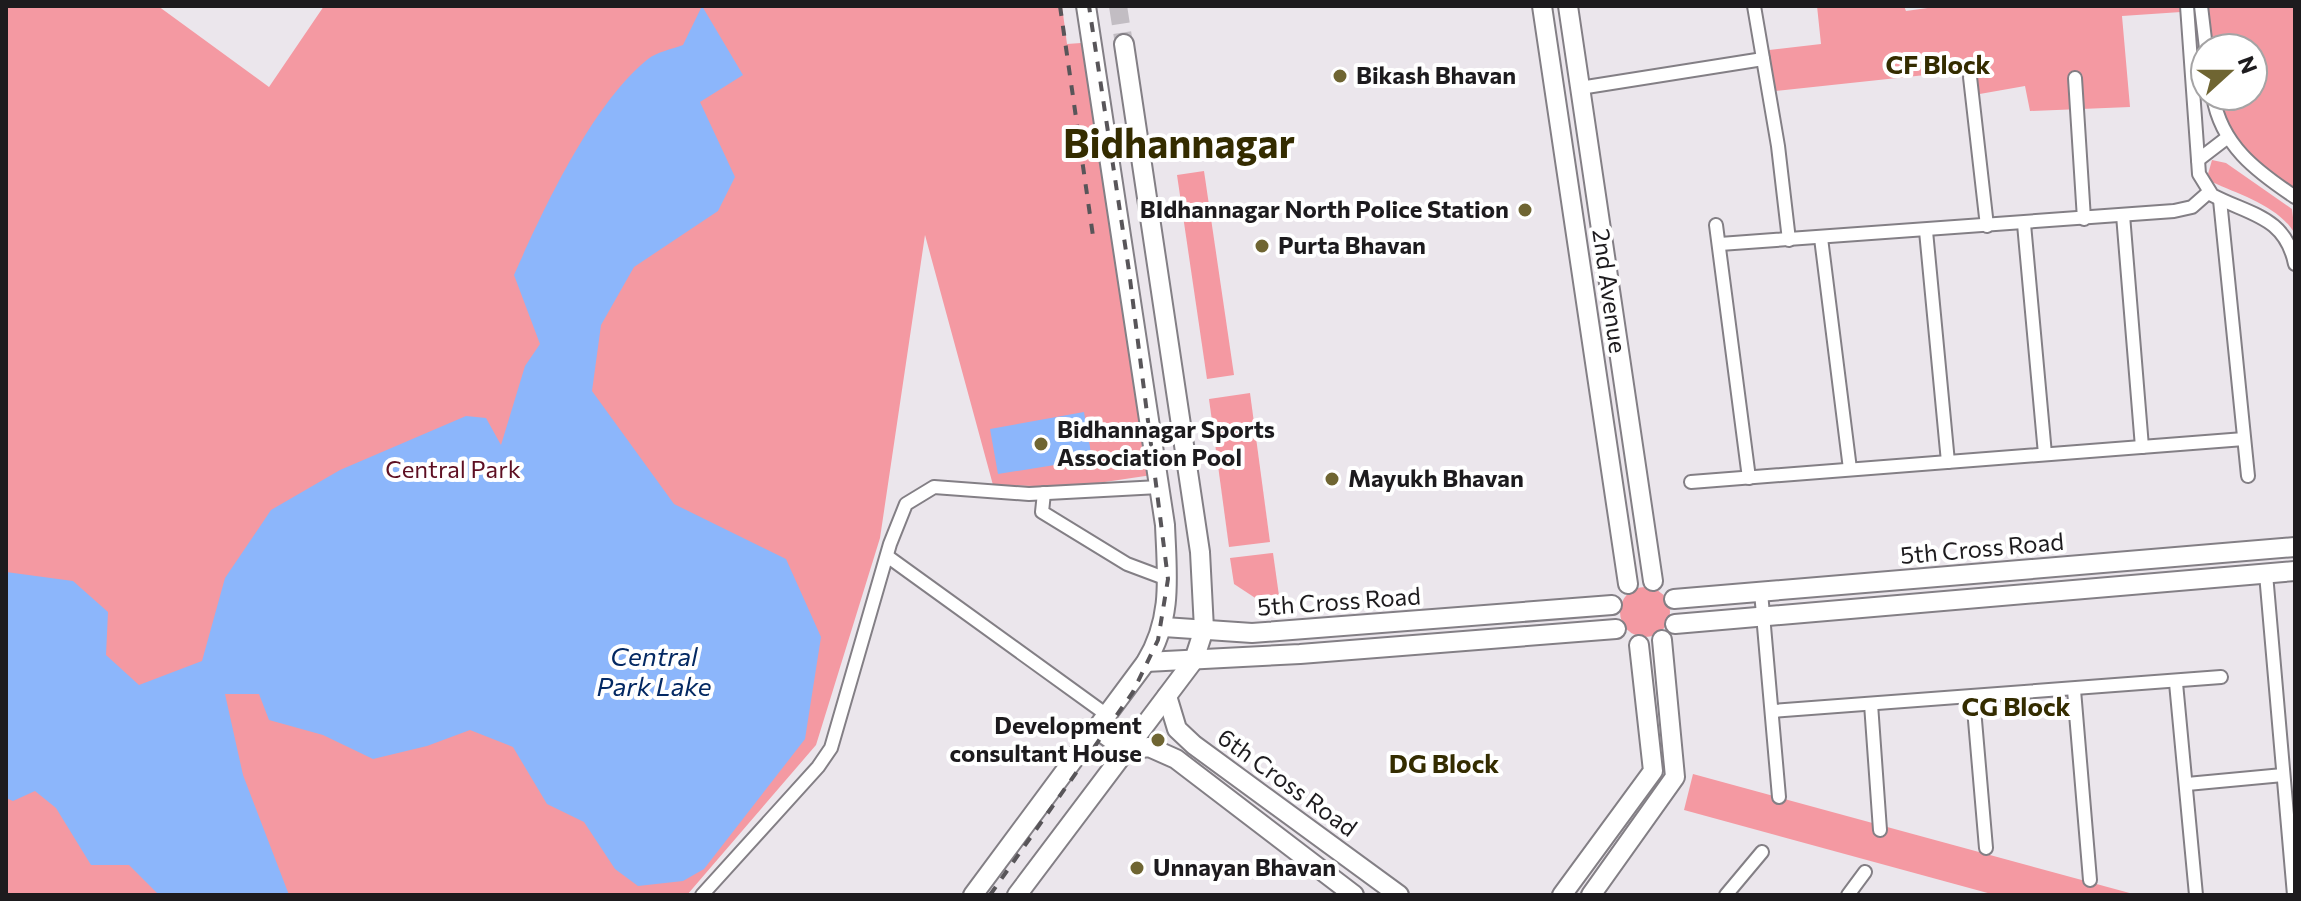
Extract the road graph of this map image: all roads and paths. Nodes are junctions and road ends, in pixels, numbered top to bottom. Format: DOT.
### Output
graph roads {
  1 [pos="1086,6"];
  2 [pos="1542,6"];
  3 [pos="1568,6"];
  4 [pos="1754,6"];
  5 [pos="2187,6"];
  6 [pos="2201,6"];
  7 [pos="1571,25"];
  8 [pos="1545,27"];
  9 [pos="2204,32"];
  10 [pos="1124,44"];
  11 [pos="1763,59"];
  12 [pos="1970,77"];
  13 [pos="2075,78"];
  14 [pos="1580,88"];
  15 [pos="2217,112"];
  16 [pos="1585,119"];
  17 [pos="1559,123"];
  18 [pos="2228,137"];
  19 [pos="2198,160"];
  20 [pos="2214,196"];
  21 [pos="2295,197"];
  22 [pos="2123,215"];
  23 [pos="2084,219"];
  24 [pos="2024,224"];
  25 [pos="1716,225"];
  26 [pos="1987,226"];
  27 [pos="1926,231"];
  28 [pos="1821,238"];
  29 [pos="1789,240"];
  30 [pos="1720,244"];
  31 [pos="2293,245"];
  32 [pos="2295,264"];
  33 [pos="1166,336"];
  34 [pos="1137,341"];
  35 [pos="2244,439"];
  36 [pos="2142,447"];
  37 [pos="2045,454"];
  38 [pos="1948,462"];
  39 [pos="1850,469"];
  40 [pos="2248,476"];
  41 [pos="1749,478"];
  42 [pos="1691,482"];
  43 [pos="1159,487"];
  44 [pos="1044,493"];
  45 [pos="2295,547"];
  46 [pos="887,556"];
  47 [pos="2157,559"];
  48 [pos="2295,571"];
  49 [pos="2266,574"];
  50 [pos="1167,579"];
  51 [pos="1653,581"];
  52 [pos="2158,583"];
  53 [pos="1628,584"];
  54 [pos="1761,592"];
  55 [pos="1674,599"];
  56 [pos="1612,605"];
  57 [pos="1765,616"];
  58 [pos="1675,624"];
  59 [pos="1164,627"];
  60 [pos="1204,629"];
  61 [pos="1616,629"];
  62 [pos="1662,640"];
  63 [pos="1639,645"];
  64 [pos="1194,660"];
  65 [pos="1146,662"];
  66 [pos="2221,677"];
  67 [pos="2176,683"];
  68 [pos="2074,690"];
  69 [pos="1167,696"];
  70 [pos="1973,697"];
  71 [pos="1871,704"];
  72 [pos="1772,711"];
  73 [pos="1102,722"];
  74 [pos="1126,750"];
  75 [pos="2283,775"];
  76 [pos="2187,784"];
  77 [pos="1779,797"];
  78 [pos="2291,822"];
  79 [pos="1880,830"];
  80 [pos="1324,840"];
  81 [pos="1986,848"];
  82 [pos="1762,852"];
  83 [pos="1310,860"];
  84 [pos="1865,872"];
  85 [pos="2090,880"];
  86 [pos="702,895"];
  87 [pos="973,895"];
  88 [pos="1017,895"];
  89 [pos="1354,895"];
  90 [pos="1399,895"];
  91 [pos="1562,895"];
  92 [pos="1591,895"];
  93 [pos="1726,895"];
  94 [pos="1848,895"];
  95 [pos="2196,895"];
  96 [pos="2294,895"];
  1 -- 34 [label="street"];
  2 -- 8 [label="street, 2nd Avenue"];
  3 -- 7 [label="street, 2nd Avenue"];
  4 -- 11 [label="street"];
  5 -- 19 [label="street"];
  6 -- 9 [label="street"];
  7 -- 8 [label="street"];
  7 -- 14 [label="street, 2nd Avenue"];
  8 -- 17 [label="street, 2nd Avenue"];
  10 -- 33 [label="street"];
  11 -- 14 [label="street"];
  11 -- 29 [label="street"];
  12 -- 26 [label="street"];
  13 -- 23 [label="street"];
  14 -- 16 [label="street, 2nd Avenue"];
  15 -- 18 [label="street"];
  16 -- 17 [label="street"];
  16 -- 51 [label="street, 2nd Avenue"];
  17 -- 53 [label="street, 2nd Avenue"];
  18 -- 19 [label="street"];
  18 -- 21 [label="street"];
  19 -- 20 [label="street"];
  20 -- 22 [label="street"];
  20 -- 31 [label="street"];
  20 -- 35 [label="street"];
  22 -- 23 [label="street"];
  22 -- 36 [label="street"];
  23 -- 24 [label="street"];
  24 -- 26 [label="street"];
  24 -- 37 [label="street"];
  25 -- 30 [label="street"];
  26 -- 27 [label="street"];
  27 -- 28 [label="street"];
  27 -- 38 [label="street"];
  28 -- 29 [label="street"];
  28 -- 39 [label="street"];
  29 -- 30 [label="street"];
  30 -- 41 [label="street"];
  31 -- 32 [label="street"];
  33 -- 34 [label="street"];
  33 -- 60 [label="street"];
  34 -- 43 [label="street"];
  35 -- 36 [label="street"];
  35 -- 40 [label="street"];
  36 -- 37 [label="street"];
  37 -- 38 [label="street"];
  38 -- 39 [label="street"];
  39 -- 41 [label="street"];
  41 -- 42 [label="street"];
  43 -- 44 [label="street"];
  43 -- 50 [label="street"];
  44 -- 46 [label="street"];
  44 -- 50 [label="street"];
  45 -- 47 [label="street, 5th Cross Road"];
  46 -- 73 [label="street"];
  46 -- 86 [label="street"];
  47 -- 52 [label="street"];
  47 -- 54 [label="street, 5th Cross Road"];
  48 -- 49 [label="street, 5th Cross Road"];
  49 -- 52 [label="street, 5th Cross Road"];
  49 -- 75 [label="street"];
  50 -- 59 [label="street"];
  51 -- 53 [label="street"];
  51 -- 55 [label="street"];
  52 -- 57 [label="street, 5th Cross Road"];
  53 -- 56 [label="street"];
  54 -- 55 [label="street, 5th Cross Road"];
  54 -- 57 [label="street"];
  55 -- 58 [label="street"];
  56 -- 60 [label="street, 5th Cross Road"];
  56 -- 61 [label="street"];
  57 -- 58 [label="street, 5th Cross Road"];
  57 -- 72 [label="street"];
  58 -- 62 [label="street"];
  59 -- 60 [label="street, 5th Cross Road"];
  59 -- 65 [label="street"];
  60 -- 64 [label="street"];
  61 -- 63 [label="street"];
  61 -- 64 [label="street"];
  62 -- 63 [label="street"];
  62 -- 92 [label="street"];
  63 -- 91 [label="street"];
  64 -- 65 [label="street"];
  64 -- 69 [label="street"];
  65 -- 73 [label="street"];
  66 -- 67 [label="street"];
  67 -- 68 [label="street"];
  67 -- 76 [label="street"];
  68 -- 70 [label="street"];
  68 -- 85 [label="street"];
  69 -- 74 [label="street"];
  69 -- 80 [label="street, 6th Cross Road"];
  70 -- 71 [label="street"];
  70 -- 81 [label="street"];
  71 -- 72 [label="street"];
  71 -- 79 [label="street"];
  72 -- 77 [label="street"];
  73 -- 74 [label="street"];
  73 -- 87 [label="street"];
  74 -- 83 [label="street"];
  74 -- 88 [label="street"];
  75 -- 76 [label="street"];
  75 -- 78 [label="street"];
  76 -- 95 [label="street"];
  78 -- 96 [label="street"];
  80 -- 83 [label="street"];
  80 -- 90 [label="street, 6th Cross Road"];
  82 -- 93 [label="street"];
  83 -- 89 [label="street"];
  84 -- 94 [label="street"];
}
